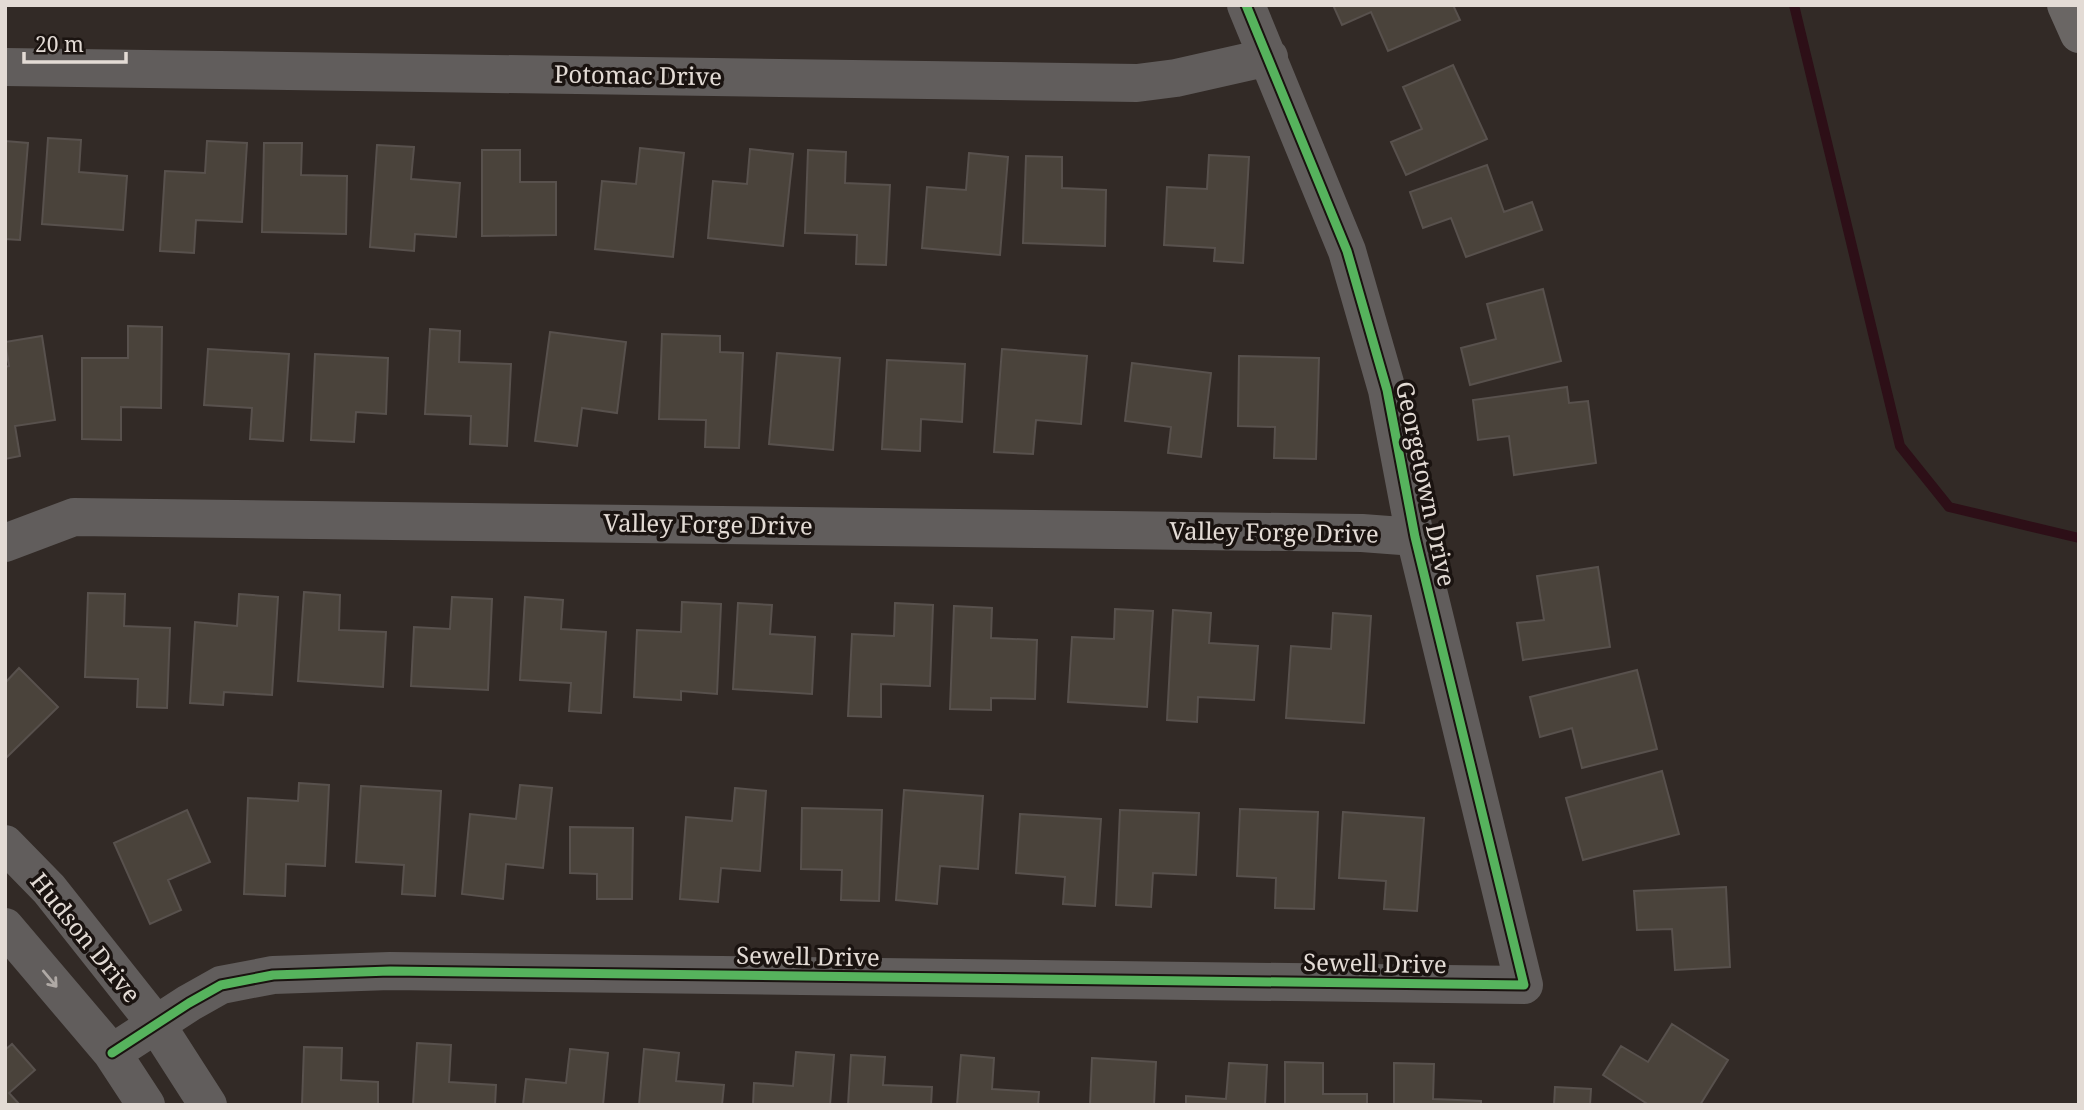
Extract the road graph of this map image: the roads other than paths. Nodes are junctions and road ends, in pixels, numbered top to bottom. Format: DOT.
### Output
graph roads {
  1 [pos="1246,5"];
  2 [pos="2066,5"];
  3 [pos="2079,34"];
  4 [pos="1269,57"];
  5 [pos="5,67"];
  6 [pos="1415,537"];
  7 [pos="6,541"];
  8 [pos="5,844"];
  9 [pos="5,927"];
  10 [pos="1524,985"];
  11 [pos="156,1024"];
  12 [pos="112,1053"];
  13 [pos="146,1105"];
  14 [pos="208,1105"];
  1 -- 4 [label="street, Georgetown Drive"];
  2 -- 3 [label="main road"];
  4 -- 5 [label="street, Potomac Drive"];
  4 -- 6 [label="street, Georgetown Drive"];
  6 -- 7 [label="street, Valley Forge Drive"];
  6 -- 10 [label="street, Georgetown Drive"];
  8 -- 11 [label="street, Hudson Drive"];
  9 -- 12 [label="street, one-way"];
  10 -- 11 [label="street, Sewell Drive"];
  11 -- 12 [label="street, Sewell Drive"];
  11 -- 14 [label="street, Hudson Drive"];
  12 -- 13 [label="street"];
}
